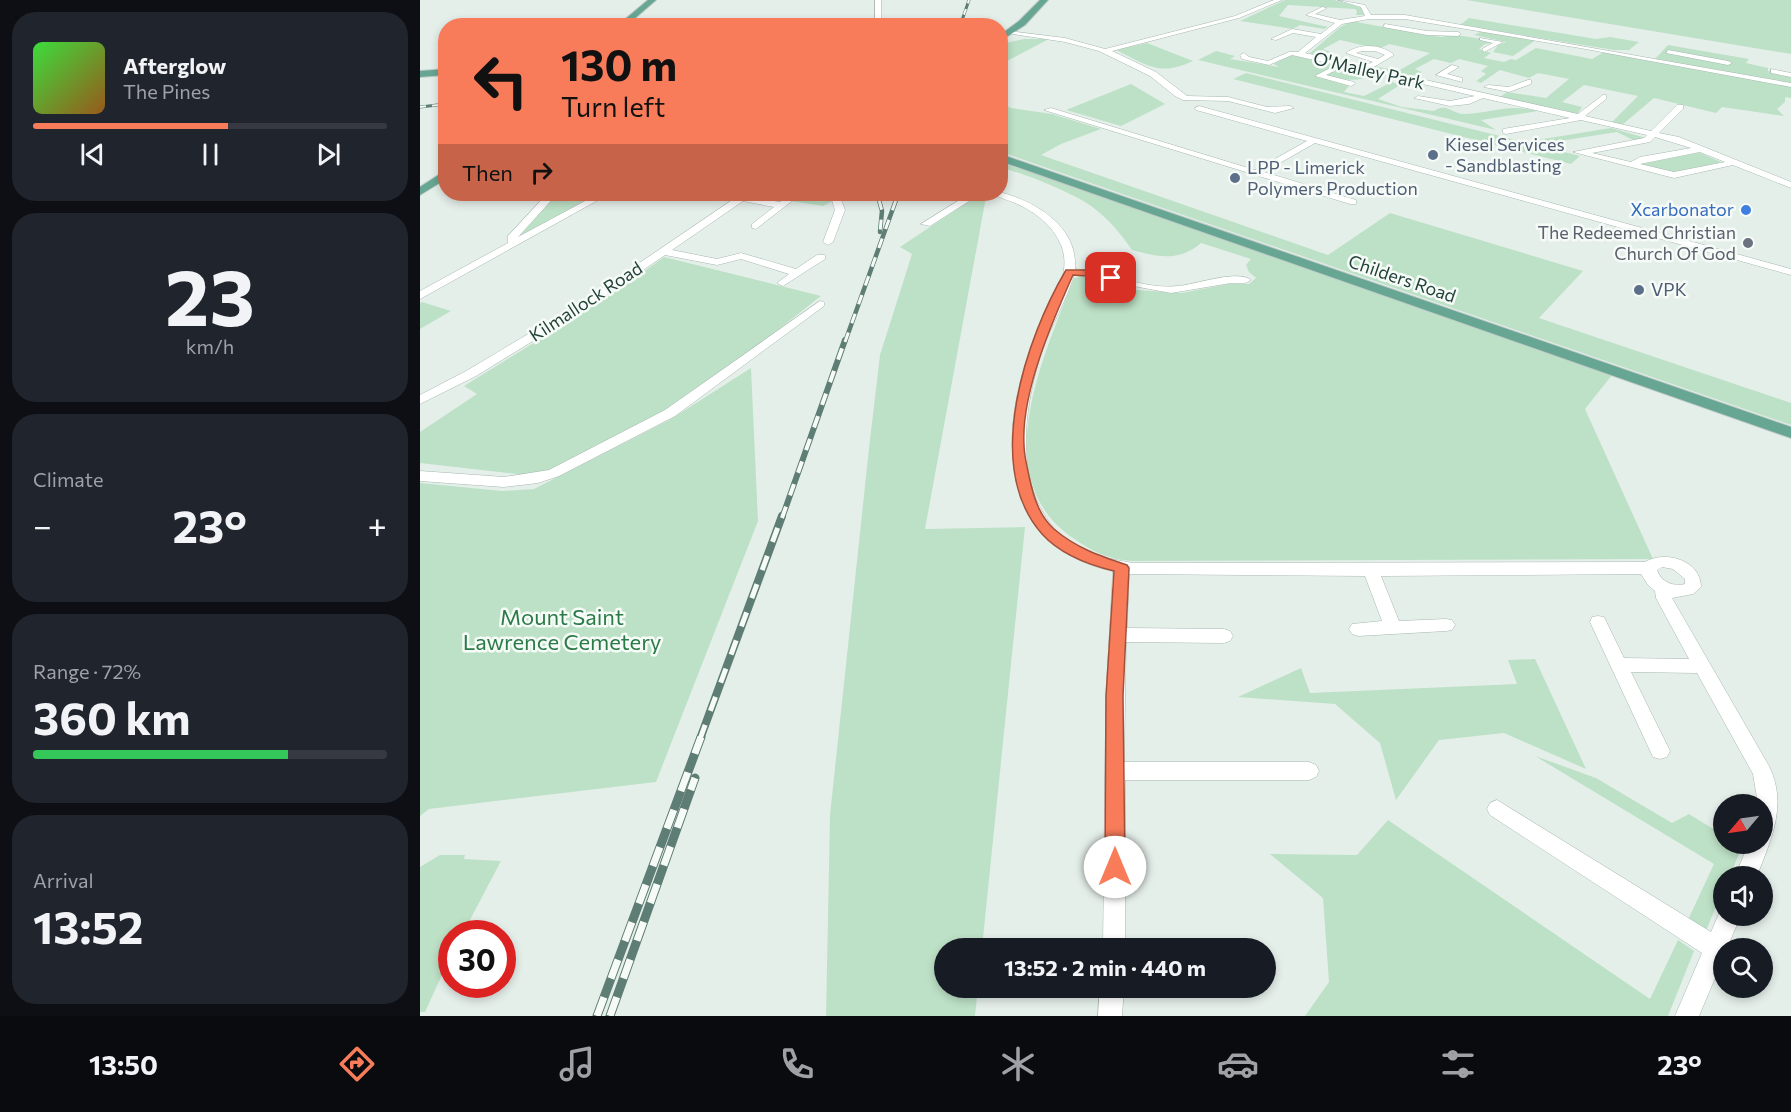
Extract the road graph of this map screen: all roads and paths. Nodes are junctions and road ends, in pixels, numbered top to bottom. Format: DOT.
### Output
graph roads {
  1 [pos="652,0"];
  2 [pos="878,0"];
  3 [pos="1042,0"];
  4 [pos="1279,0"];
  5 [pos="1341,0"];
  6 [pos="1324,8"];
  7 [pos="1369,17"];
  8 [pos="631,18"];
  9 [pos="878,18"];
  10 [pos="1340,22"];
  11 [pos="1385,26"];
  12 [pos="1481,29"];
  13 [pos="1009,33"];
  14 [pos="1322,36"];
  15 [pos="1469,36"];
  16 [pos="1274,39"];
  17 [pos="1580,46"];
  18 [pos="1484,50"];
  19 [pos="1105,51"];
  20 [pos="1299,54"];
  21 [pos="1569,54"];
  22 [pos="1244,55"];
  23 [pos="1650,59"];
  24 [pos="1379,61"];
  25 [pos="1728,63"];
  26 [pos="1341,64"];
  27 [pos="1455,67"];
  28 [pos="1363,69"];
  29 [pos="1774,71"];
  30 [pos="438,73"];
  31 [pos="420,74"];
  32 [pos="1791,75"];
  33 [pos="1464,82"];
  34 [pos="1528,82"];
  35 [pos="1351,84"];
  36 [pos="1791,85"];
  37 [pos="1465,92"];
  38 [pos="1481,96"];
  39 [pos="1603,97"];
  40 [pos="1418,98"];
  41 [pos="1680,107"];
  42 [pos="1199,108"];
  43 [pos="1290,108"];
  44 [pos="1048,110"];
  45 [pos="1579,117"];
  46 [pos="1506,131"];
  47 [pos="1653,134"];
  48 [pos="1314,140"];
  49 [pos="1702,149"];
  50 [pos="1588,151"];
  51 [pos="1577,152"];
  52 [pos="1008,160"];
  53 [pos="1735,162"];
  54 [pos="1632,165"];
  55 [pos="1256,173"];
  56 [pos="1791,175"];
  57 [pos="438,179"];
  58 [pos="1775,179"];
  59 [pos="1791,185"];
  60 [pos="421,190"];
  61 [pos="1008,198"];
  62 [pos="546,201"];
  63 [pos="591,201"];
  64 [pos="737,201"];
  65 [pos="765,201"];
  66 [pos="786,201"];
  67 [pos="837,201"];
  68 [pos="964,201"];
  69 [pos="1353,202"];
  70 [pos="781,205"];
  71 [pos="926,224"];
  72 [pos="756,226"];
  73 [pos="828,242"];
  74 [pos="516,243"];
  75 [pos="663,251"];
  76 [pos="821,257"];
  77 [pos="1070,272"];
  78 [pos="1791,272"];
  79 [pos="799,273"];
  80 [pos="1245,279"];
  81 [pos="783,283"];
  82 [pos="420,296"];
  83 [pos="820,304"];
  84 [pos="420,400"];
  85 [pos="1791,434"];
  86 [pos="420,476"];
  87 [pos="1122,568"];
  88 [pos="1648,568"];
  89 [pos="1371,570"];
  90 [pos="1663,587"];
  91 [pos="1598,622"];
  92 [pos="1446,625"];
  93 [pos="1393,627"];
  94 [pos="1358,629"];
  95 [pos="1117,635"];
  96 [pos="1224,636"];
  97 [pos="1618,665"];
  98 [pos="1703,666"];
  99 [pos="1660,751"];
  100 [pos="1114,771"];
  101 [pos="1309,771"];
  102 [pos="1768,794"];
  103 [pos="1497,808"];
  104 [pos="1114,938"];
  105 [pos="1713,946"];
  106 [pos="1713,955"];
  107 [pos="1111,998"];
  108 [pos="1110,1016"];
  109 [pos="1687,1016"];
  1 -- 8 [label="main road"];
  2 -- 9 [label="street"];
  3 -- 13 [label="main road"];
  4 -- 19 [label="street"];
  5 -- 7 [label="street"];
  6 -- 10 [label="street"];
  7 -- 10 [label="street, O'Malley Park"];
  7 -- 12 [label="street, O'Malley Park"];
  10 -- 14 [label="street, O'Malley Park"];
  11 -- 15 [label="street"];
  12 -- 15 [label="street"];
  12 -- 17 [label="street, O'Malley Park"];
  13 -- 19 [label="street"];
  14 -- 16 [label="street"];
  14 -- 20 [label="street, O'Malley Park"];
  15 -- 18 [label="street"];
  17 -- 21 [label="street"];
  17 -- 23 [label="street, O'Malley Park"];
  19 -- 43 [label="street"];
  20 -- 22 [label="street"];
  20 -- 26 [label="street, O'Malley Park"];
  23 -- 25 [label="street"];
  23 -- 36 [label="street, O'Malley Park"];
  24 -- 28 [label="street"];
  26 -- 28 [label="street, O'Malley Park"];
  26 -- 35 [label="street"];
  27 -- 33 [label="street"];
  28 -- 37 [label="street, O'Malley Park"];
  29 -- 32 [label="street"];
  30 -- 31 [label="main road"];
  34 -- 37 [label="street"];
  37 -- 38 [label="street, O'Malley Park"];
  38 -- 40 [label="street"];
  38 -- 45 [label="street, O'Malley Park"];
  39 -- 45 [label="street"];
  41 -- 47 [label="street"];
  42 -- 48 [label="street"];
  44 -- 55 [label="street"];
  45 -- 46 [label="street"];
  45 -- 47 [label="street, O'Malley Park"];
  47 -- 49 [label="street, O'Malley Park"];
  47 -- 50 [label="street"];
  48 -- 55 [label="street"];
  48 -- 78 [label="street"];
  49 -- 53 [label="street, O'Malley Park"];
  49 -- 54 [label="street"];
  51 -- 54 [label="street"];
  52 -- 85 [label="main road, Childers Road"];
  53 -- 54 [label="street"];
  53 -- 58 [label="street, O'Malley Park"];
  55 -- 69 [label="street"];
  56 -- 58 [label="street"];
  57 -- 60 [label="main road"];
  58 -- 59 [label="street, O'Malley Park"];
  61 -- 77 [label="street"];
  62 -- 74 [label="street"];
  63 -- 74 [label="street"];
  64 -- 75 [label="street, Kilmallock Road"];
  65 -- 70 [label="street"];
  66 -- 70 [label="street"];
  67 -- 73 [label="street"];
  68 -- 71 [label="street"];
  70 -- 72 [label="street"];
  74 -- 82 [label="street"];
  75 -- 79 [label="street"];
  75 -- 84 [label="street, Kilmallock Road"];
  76 -- 79 [label="street"];
  77 -- 80 [label="street"];
  77 -- 87 [label="street"];
  79 -- 81 [label="street"];
  83 -- 86 [label="street"];
  87 -- 89 [label="street"];
  87 -- 95 [label="street"];
  88 -- 89 [label="street"];
  88 -- 90 [label="street"];
  88 -- 90 [label="street"];
  89 -- 93 [label="street"];
  90 -- 98 [label="street"];
  91 -- 97 [label="street"];
  92 -- 93 [label="street"];
  93 -- 94 [label="street"];
  95 -- 96 [label="street"];
  95 -- 100 [label="street"];
  97 -- 98 [label="street"];
  97 -- 99 [label="street"];
  98 -- 102 [label="street"];
  100 -- 101 [label="street"];
  100 -- 104 [label="street"];
  103 -- 105 [label="street"];
  106 -- 109 [label="street"];
  107 -- 108 [label="street"];
}
